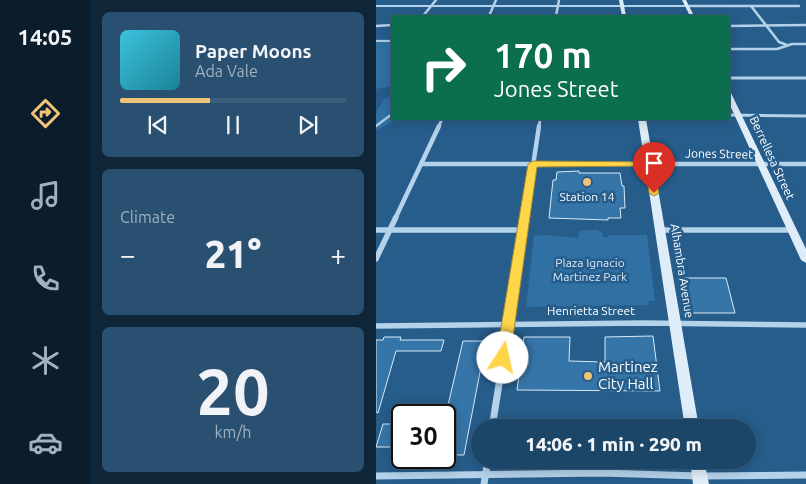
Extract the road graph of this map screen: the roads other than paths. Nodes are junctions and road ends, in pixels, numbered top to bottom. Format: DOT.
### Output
graph roads {
  1 [pos="436,0"];
  2 [pos="496,0"];
  3 [pos="559,0"];
  4 [pos="684,0"];
  5 [pos="622,3"];
  6 [pos="376,6"];
  7 [pos="432,6"];
  8 [pos="493,6"];
  9 [pos="558,6"];
  10 [pos="687,6"];
  11 [pos="751,6"];
  12 [pos="799,6"];
  13 [pos="424,15"];
  14 [pos="489,15"];
  15 [pos="556,15"];
  16 [pos="692,15"];
  17 [pos="806,25"];
  18 [pos="376,26"];
  19 [pos="391,26"];
  20 [pos="730,26"];
  21 [pos="766,26"];
  22 [pos="806,44"];
  23 [pos="787,45"];
  24 [pos="730,49"];
  25 [pos="730,78"];
  26 [pos="806,78"];
  27 [pos="730,97"];
  28 [pos="730,116"];
  29 [pos="739,116"];
  30 [pos="806,116"];
  31 [pos="442,120"];
  32 [pos="540,120"];
  33 [pos="642,120"];
  34 [pos="421,164"];
  35 [pos="533,164"];
  36 [pos="649,164"];
  37 [pos="806,164"];
  38 [pos="763,165"];
  39 [pos="376,230"];
  40 [pos="389,230"];
  41 [pos="524,230"];
  42 [pos="660,230"];
  43 [pos="791,230"];
  44 [pos="376,259"];
  45 [pos="806,260"];
  46 [pos="676,322"];
  47 [pos="509,323"];
  48 [pos="806,325"];
  49 [pos="376,326"];
  50 [pos="493,419"];
  51 [pos="691,419"];
  52 [pos="487,469"];
  53 [pos="486,474"];
  54 [pos="806,475"];
  55 [pos="376,476"];
  56 [pos="700,480"];
  57 [pos="484,484"];
  1 -- 7 [label="street"];
  2 -- 8 [label="street"];
  3 -- 9 [label="street"];
  4 -- 10 [label="main road"];
  5 -- 9 [label="street"];
  5 -- 10 [label="street"];
  6 -- 7 [label="street"];
  7 -- 8 [label="street"];
  7 -- 13 [label="street"];
  8 -- 9 [label="street"];
  8 -- 14 [label="street"];
  9 -- 15 [label="street"];
  10 -- 11 [label="street"];
  10 -- 16 [label="main road"];
  11 -- 12 [label="street"];
  11 -- 21 [label="street"];
  17 -- 21 [label="street"];
  18 -- 19 [label="street"];
  20 -- 21 [label="street"];
  21 -- 23 [label="street"];
  22 -- 23 [label="street"];
  23 -- 24 [label="street"];
  25 -- 26 [label="street"];
  27 -- 29 [label="main road, Berrellesa Street"];
  28 -- 29 [label="street"];
  29 -- 30 [label="street"];
  29 -- 38 [label="main road, Berrellesa Street"];
  31 -- 34 [label="street"];
  32 -- 35 [label="street"];
  33 -- 36 [label="main road, Alhambra Avenue"];
  34 -- 35 [label="street, Jones Street"];
  34 -- 40 [label="street"];
  35 -- 36 [label="street, Jones Street"];
  35 -- 41 [label="street"];
  36 -- 38 [label="street, Jones Street"];
  36 -- 42 [label="main road, Alhambra Avenue"];
  37 -- 38 [label="street, Jones Street"];
  38 -- 43 [label="main road, Berrellesa Street"];
  39 -- 40 [label="street"];
  40 -- 41 [label="street"];
  40 -- 44 [label="street"];
  41 -- 47 [label="street"];
  42 -- 43 [label="street"];
  42 -- 46 [label="main road, Alhambra Avenue"];
  43 -- 45 [label="main road, Berrellesa Street"];
  46 -- 47 [label="street, Henrietta Street"];
  46 -- 48 [label="street, Henrietta Street"];
  46 -- 51 [label="main road, Alhambra Avenue"];
  47 -- 49 [label="street, Henrietta Street"];
  47 -- 50 [label="street"];
  52 -- 53 [label="street"];
  53 -- 55 [label="street"];
  53 -- 56 [label="street"];
  53 -- 57 [label="street"];
  54 -- 56 [label="street"];
}
